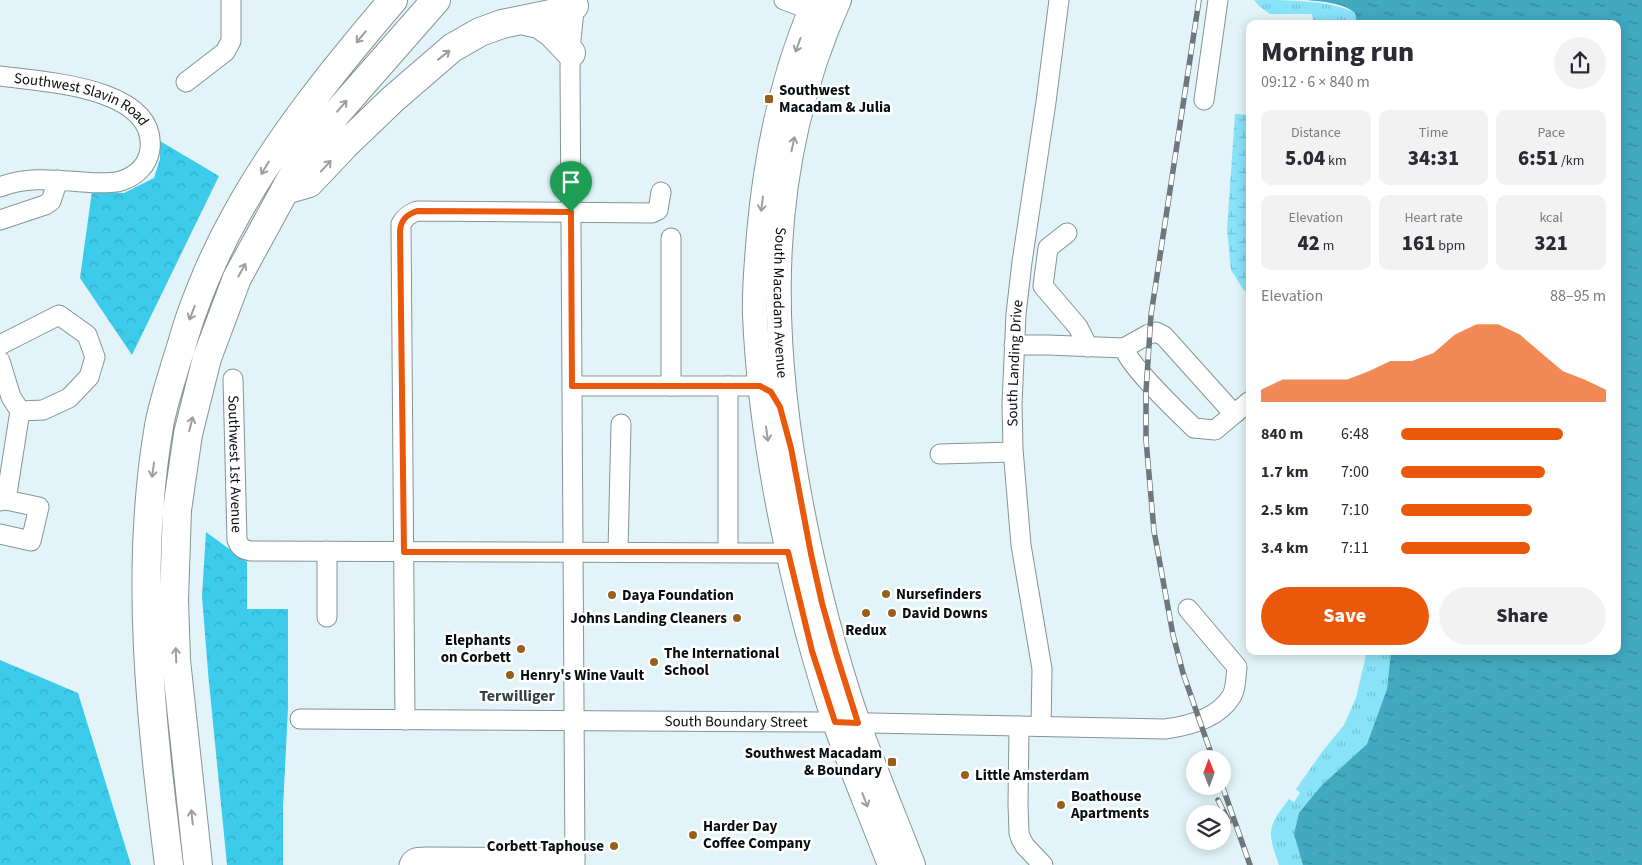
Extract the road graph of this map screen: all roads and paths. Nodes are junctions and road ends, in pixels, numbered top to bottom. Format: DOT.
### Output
graph roads {
  1 [pos="393,0"];
  2 [pos="436,0"];
  3 [pos="784,0"];
  4 [pos="1059,0"];
  5 [pos="1218,0"];
  6 [pos="575,3"];
  7 [pos="231,4"];
  8 [pos="824,7"];
  9 [pos="521,20"];
  10 [pos="571,54"];
  11 [pos="0,76"];
  12 [pos="186,82"];
  13 [pos="1204,100"];
  14 [pos="58,180"];
  15 [pos="3,181"];
  16 [pos="285,190"];
  17 [pos="661,192"];
  18 [pos="571,212"];
  19 [pos="0,220"];
  20 [pos="1067,233"];
  21 [pos="671,238"];
  22 [pos="1014,345"];
  23 [pos="0,346"];
  24 [pos="1088,347"];
  25 [pos="1124,348"];
  26 [pos="0,361"];
  27 [pos="233,380"];
  28 [pos="572,386"];
  29 [pos="671,386"];
  30 [pos="728,386"];
  31 [pos="760,386"];
  32 [pos="1246,404"];
  33 [pos="20,411"];
  34 [pos="1234,414"];
  35 [pos="621,424"];
  36 [pos="791,448"];
  37 [pos="1013,452"];
  38 [pos="940,454"];
  39 [pos="3,501"];
  40 [pos="0,534"];
  41 [pos="327,551"];
  42 [pos="574,551"];
  43 [pos="404,552"];
  44 [pos="618,552"];
  45 [pos="728,552"];
  46 [pos="788,552"];
  47 [pos="1188,609"];
  48 [pos="327,616"];
  49 [pos="300,719"];
  50 [pos="405,720"];
  51 [pos="575,721"];
  52 [pos="835,722"];
  53 [pos="858,723"];
  54 [pos="1018,726"];
  55 [pos="1042,726"];
  56 [pos="575,861"];
  57 [pos="410,862"];
  58 [pos="169,865"];
  59 [pos="198,865"];
  60 [pos="890,865"];
  61 [pos="913,865"];
  62 [pos="1044,865"];
  1 -- 58 [label="highway, one-way"];
  16 -- 2 [label="highway, one-way"];
  3 -- 8 [label="street"];
  4 -- 22 [label="street, South Landing Drive"];
  5 -- 13 [label="street"];
  6 -- 9 [label="highway"];
  6 -- 10 [label="street"];
  7 -- 12 [label="street"];
  8 -- 31 [label="main road, South Macadam Avenue, one-way"];
  36 -- 8 [label="main road, South Macadam Avenue, one-way"];
  9 -- 10 [label="highway"];
  16 -- 9 [label="highway, one-way"];
  10 -- 18 [label="street"];
  11 -- 14 [label="street, Southwest Slavin Road"];
  14 -- 15 [label="street, Southwest Slavin Road"];
  14 -- 19 [label="street"];
  59 -- 16 [label="highway, one-way"];
  17 -- 18 [label="street"];
  18 -- 28 [label="street"];
  18 -- 43 [label="street"];
  20 -- 24 [label="street"];
  21 -- 29 [label="street"];
  22 -- 24 [label="street"];
  22 -- 37 [label="street, South Landing Drive"];
  23 -- 33 [label="street"];
  24 -- 25 [label="street"];
  25 -- 34 [label="street"];
  25 -- 34 [label="street"];
  26 -- 33 [label="street"];
  27 -- 41 [label="street, Southwest 1st Avenue"];
  28 -- 29 [label="street"];
  28 -- 42 [label="street"];
  29 -- 30 [label="street"];
  30 -- 31 [label="street"];
  30 -- 45 [label="street"];
  31 -- 36 [label="main road"];
  31 -- 46 [label="main road, South Macadam Avenue, one-way"];
  32 -- 34 [label="street"];
  33 -- 39 [label="street"];
  35 -- 44 [label="street"];
  36 -- 53 [label="main road, South Macadam Avenue"];
  37 -- 38 [label="street"];
  37 -- 55 [label="street, South Landing Drive"];
  39 -- 40 [label="street"];
  41 -- 43 [label="street"];
  41 -- 48 [label="street"];
  42 -- 43 [label="street"];
  42 -- 44 [label="street"];
  42 -- 51 [label="street"];
  43 -- 50 [label="street"];
  44 -- 45 [label="street"];
  45 -- 46 [label="street"];
  46 -- 52 [label="main road, South Macadam Avenue"];
  47 -- 55 [label="street, South Boundary Street"];
  49 -- 50 [label="street, South Boundary Street"];
  50 -- 51 [label="street, South Boundary Street"];
  51 -- 52 [label="street, South Boundary Street"];
  51 -- 56 [label="street"];
  52 -- 53 [label="street, South Boundary Street"];
  52 -- 60 [label="main road, South Macadam Avenue, one-way"];
  53 -- 54 [label="street, South Boundary Street"];
  53 -- 61 [label="main road, South Macadam Avenue"];
  54 -- 55 [label="street, South Boundary Street"];
  54 -- 62 [label="street"];
  56 -- 57 [label="street"];
}
